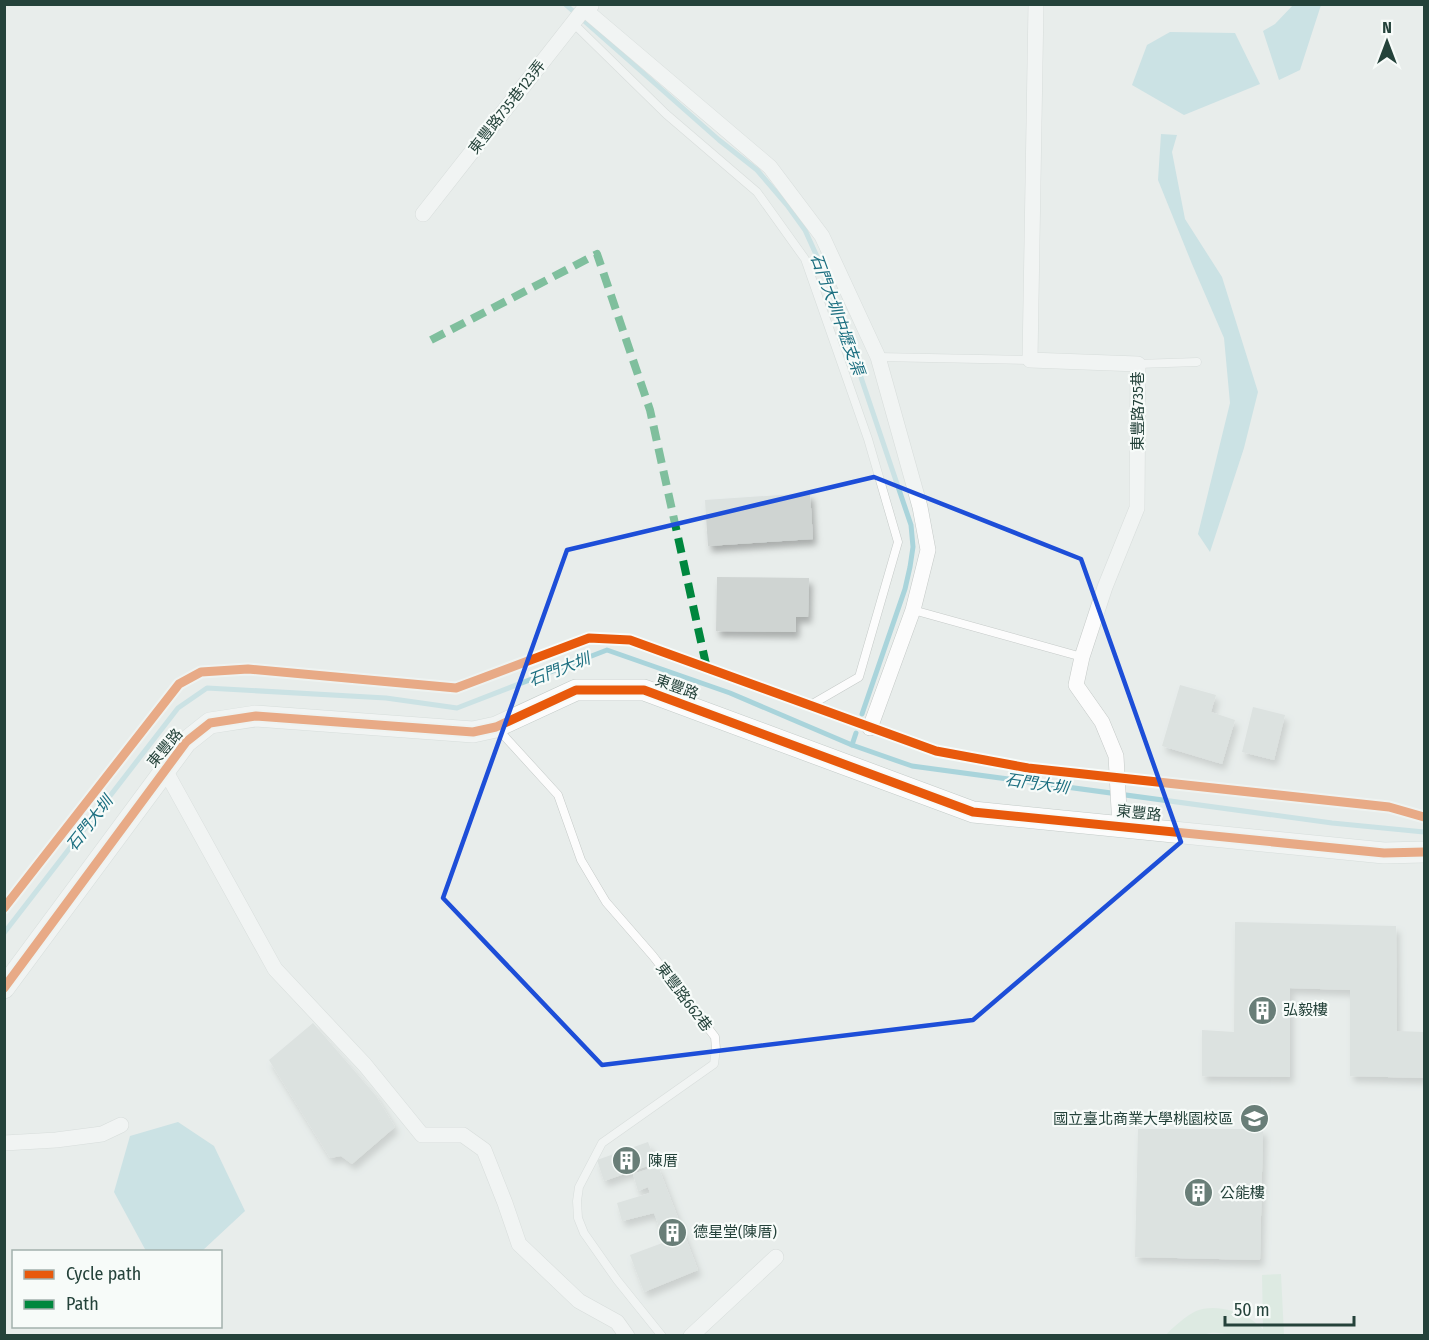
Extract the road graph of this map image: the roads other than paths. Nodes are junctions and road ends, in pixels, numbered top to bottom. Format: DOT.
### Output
graph roads {
  1 [pos="1035,4"];
  2 [pos="589,7"];
  3 [pos="573,23"];
  4 [pos="423,214"];
  5 [pos="878,357"];
  6 [pos="1030,360"];
  7 [pos="1197,362"];
  8 [pos="1138,364"];
  9 [pos="914,610"];
  10 [pos="1082,657"];
  11 [pos="809,706"];
  12 [pos="496,727"];
  13 [pos="870,728"];
  14 [pos="165,770"];
  15 [pos="1118,782"];
  16 [pos="1425,817"];
  17 [pos="1120,827"];
  18 [pos="1425,852"];
  19 [pos="4,908"];
  20 [pos="4,988"];
  21 [pos="121,1125"];
  22 [pos="4,1143"];
  23 [pos="776,1257"];
  24 [pos="627,1335"];
  25 [pos="662,1335"];
  26 [pos="691,1335"];
  1 -- 6 [label="street"];
  2 -- 3 [label="street, 東豐路735巷123弄"];
  2 -- 5 [label="street"];
  3 -- 4 [label="street, 東豐路735巷123弄"];
  3 -- 11 [label="lane"];
  5 -- 6 [label="lane"];
  5 -- 9 [label="street"];
  6 -- 8 [label="street, 東豐路735巷"];
  7 -- 8 [label="lane"];
  8 -- 10 [label="street, 東豐路735巷"];
  9 -- 10 [label="lane"];
  9 -- 13 [label="street"];
  10 -- 15 [label="street, 東豐路735巷"];
  11 -- 13 [label="lane"];
  11 -- 19 [label="lane"];
  12 -- 14 [label="street, 東豐路"];
  12 -- 17 [label="street, 東豐路"];
  12 -- 25 [label="lane, 東豐路662巷"];
  13 -- 15 [label="lane"];
  14 -- 20 [label="street, 東豐路"];
  14 -- 24 [label="street"];
  15 -- 16 [label="lane"];
  15 -- 17 [label="street, 東豐路735巷"];
  17 -- 18 [label="street, 東豐路"];
  21 -- 22 [label="street"];
  23 -- 26 [label="street"];
}
